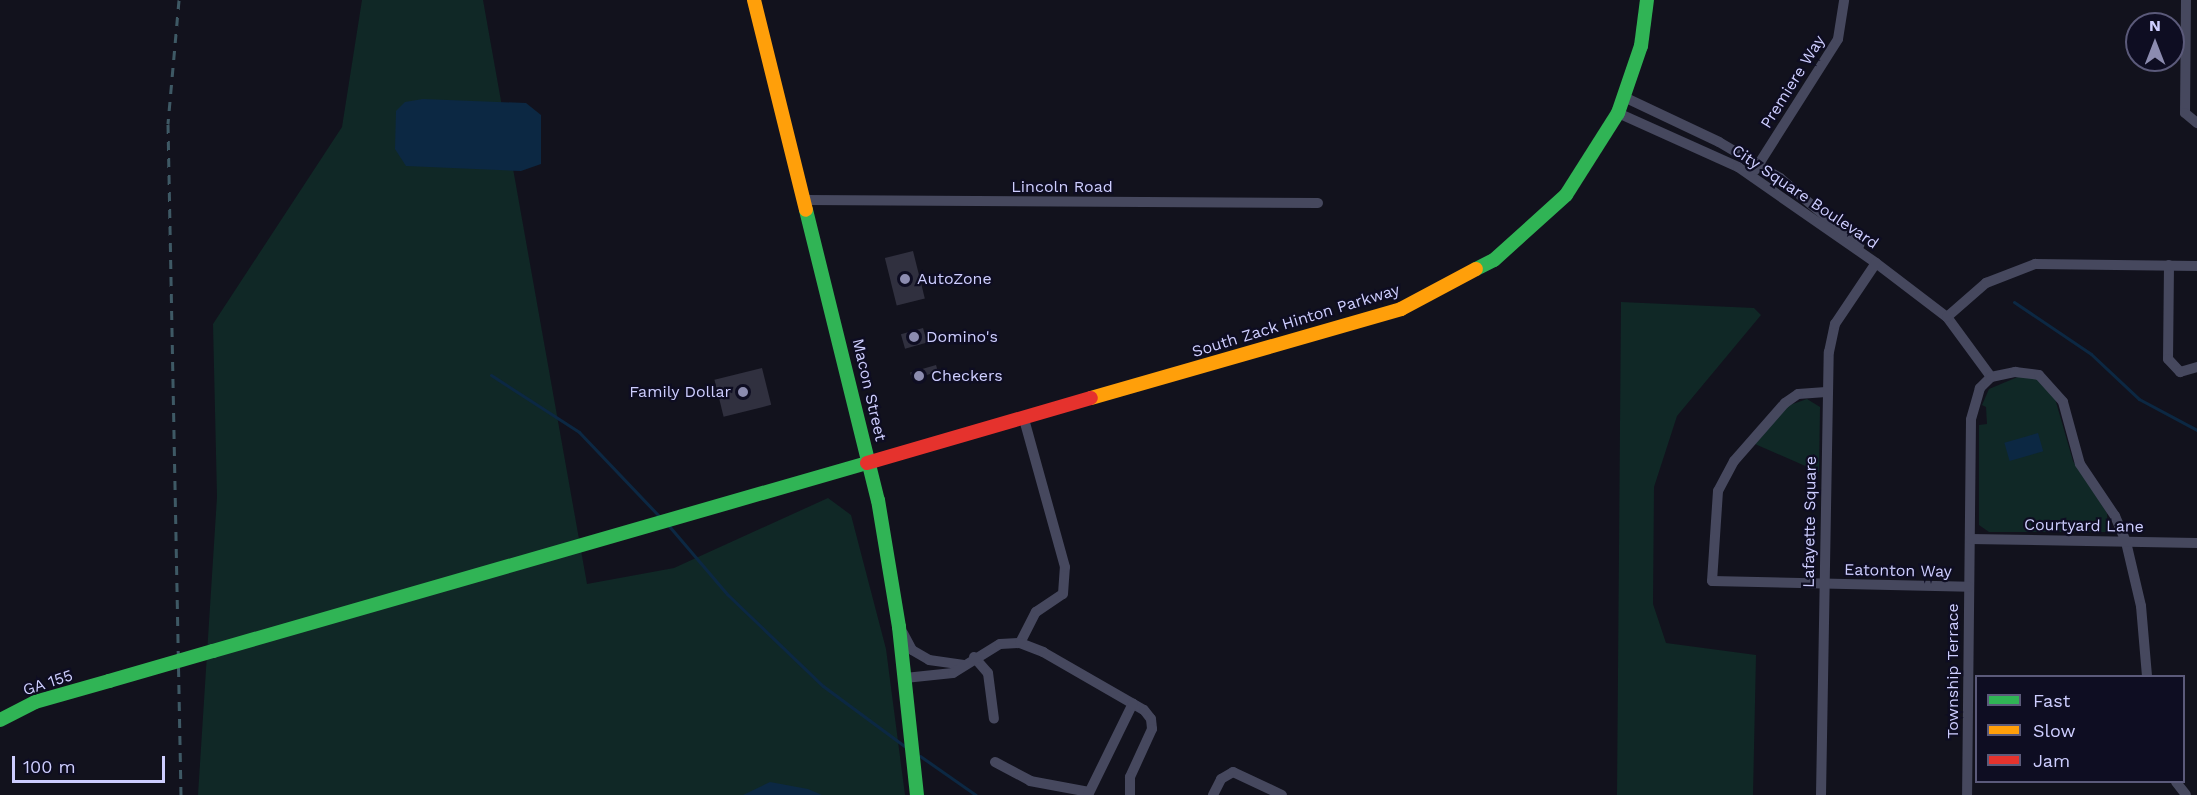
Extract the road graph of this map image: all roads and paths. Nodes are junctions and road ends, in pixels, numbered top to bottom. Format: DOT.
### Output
graph roads {
  1 [pos="754,0"];
  2 [pos="1647,0"];
  3 [pos="1844,0"];
  4 [pos="2190,2"];
  5 [pos="1624,97"];
  6 [pos="1618,113"];
  7 [pos="2197,123"];
  8 [pos="1758,165"];
  9 [pos="1752,176"];
  10 [pos="806,200"];
  11 [pos="1318,203"];
  12 [pos="1876,263"];
  13 [pos="2169,265"];
  14 [pos="2197,266"];
  15 [pos="1947,317"];
  16 [pos="2197,367"];
  17 [pos="1991,377"];
  18 [pos="1826,392"];
  19 [pos="1024,419"];
  20 [pos="869,462"];
  21 [pos="1970,539"];
  22 [pos="2126,542"];
  23 [pos="2197,543"];
  24 [pos="1824,585"];
  25 [pos="1969,587"];
  26 [pos="899,627"];
  27 [pos="1020,643"];
  28 [pos="974,657"];
  29 [pos="964,665"];
  30 [pos="2147,675"];
  31 [pos="904,678"];
  32 [pos="1972,679"];
  33 [pos="1133,703"];
  34 [pos="994,719"];
  35 [pos="0,720"];
  36 [pos="995,762"];
  37 [pos="1089,794"];
  38 [pos="916,795"];
  39 [pos="1130,795"];
  40 [pos="1213,795"];
  41 [pos="1282,795"];
  42 [pos="1821,795"];
  43 [pos="1967,795"];
  1 -- 10 [label="main road, Macon Street"];
  2 -- 5 [label="main road, South Zack Hinton Parkway / GA 155"];
  3 -- 8 [label="street, Premiere Way"];
  4 -- 7 [label="street"];
  5 -- 6 [label="main road, South Zack Hinton Parkway / GA 155"];
  5 -- 8 [label="street, City Square Boulevard"];
  6 -- 9 [label="street, City Square Boulevard"];
  6 -- 19 [label="main road, South Zack Hinton Parkway / GA 155"];
  8 -- 9 [label="street, Premiere Way"];
  8 -- 12 [label="street, City Square Boulevard"];
  9 -- 12 [label="street, City Square Boulevard"];
  10 -- 11 [label="street, Lincoln Road"];
  10 -- 20 [label="main road, Macon Street"];
  12 -- 15 [label="street, City Square Boulevard"];
  12 -- 18 [label="street, Lafayette Square"];
  13 -- 14 [label="street"];
  13 -- 15 [label="street"];
  13 -- 16 [label="street"];
  15 -- 17 [label="street"];
  17 -- 21 [label="street, Township Terrace"];
  17 -- 22 [label="street"];
  18 -- 24 [label="street, Lafayette Square"];
  18 -- 24 [label="street, Eatonton Way"];
  19 -- 20 [label="main road, South Zack Hinton Parkway / GA 155"];
  19 -- 27 [label="street"];
  20 -- 26 [label="main road, Macon Street"];
  20 -- 35 [label="main road, GA 155 / GA 155, bridge"];
  21 -- 22 [label="street, Courtyard Lane"];
  21 -- 25 [label="street, Township Terrace"];
  22 -- 23 [label="street, Courtyard Lane"];
  22 -- 30 [label="street"];
  24 -- 25 [label="street, Eatonton Way"];
  24 -- 42 [label="street, Lafayette Square"];
  25 -- 32 [label="street, Township Terrace"];
  26 -- 29 [label="street"];
  26 -- 31 [label="main road, Macon Street"];
  27 -- 28 [label="street"];
  27 -- 33 [label="street"];
  28 -- 29 [label="street"];
  28 -- 34 [label="street"];
  29 -- 31 [label="street"];
  31 -- 38 [label="main road, Macon Street"];
  32 -- 43 [label="street, Township Terrace"];
  33 -- 37 [label="street"];
  33 -- 39 [label="street"];
  36 -- 37 [label="street"];
  40 -- 41 [label="street"];
}
